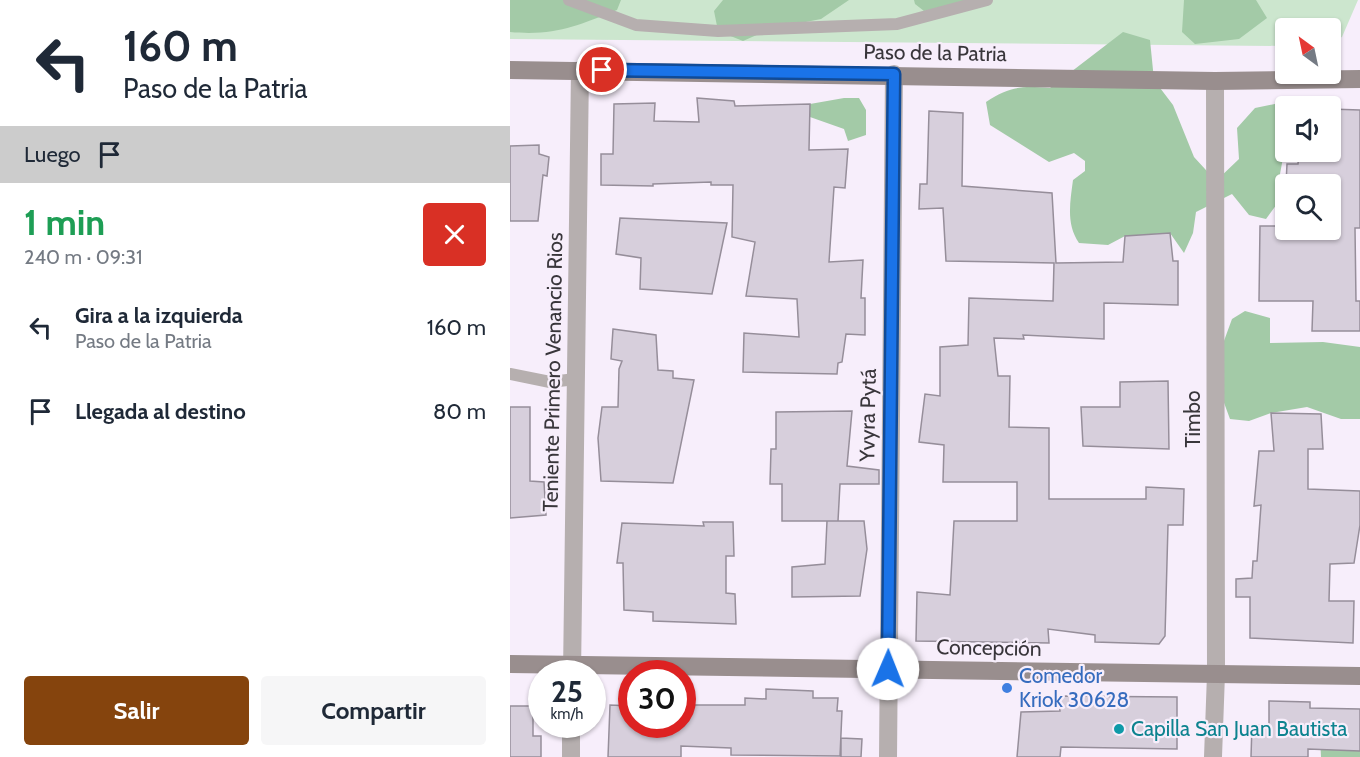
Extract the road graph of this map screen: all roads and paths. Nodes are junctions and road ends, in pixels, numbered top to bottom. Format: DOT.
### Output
graph roads {
  1 [pos="569,0"];
  2 [pos="987,0"];
  3 [pos="510,70"];
  4 [pos="580,70"];
  5 [pos="894,74"];
  6 [pos="1360,79"];
  7 [pos="1215,81"];
  8 [pos="510,374"];
  9 [pos="576,379"];
  10 [pos="572,660"];
  11 [pos="510,664"];
  12 [pos="528,665"];
  13 [pos="606,669"];
  14 [pos="888,669"];
  15 [pos="1216,674"];
  16 [pos="1360,676"];
  17 [pos="571,738"];
  18 [pos="571,757"];
  19 [pos="888,757"];
  20 [pos="1213,757"];
  1 -- 2 [label="lane"];
  3 -- 4 [label="street, Paso de la Patria"];
  4 -- 5 [label="street, Paso de la Patria"];
  4 -- 9 [label="street, Teniente Primero Venancio Rios"];
  5 -- 7 [label="street, Paso de la Patria"];
  5 -- 14 [label="street, Yvyra Pytá"];
  6 -- 7 [label="street, Paso de la Patria"];
  7 -- 15 [label="street, Timbo"];
  8 -- 9 [label="lane"];
  9 -- 10 [label="street, Teniente Primero Venancio Rios"];
  11 -- 12 [label="street, Concepción"];
  13 -- 14 [label="street, Concepción"];
  14 -- 15 [label="street, Concepción"];
  14 -- 19 [label="street, Yvyra Pytá"];
  15 -- 16 [label="street, Concepción"];
  15 -- 20 [label="street, Timbo"];
  17 -- 18 [label="street"];
}
